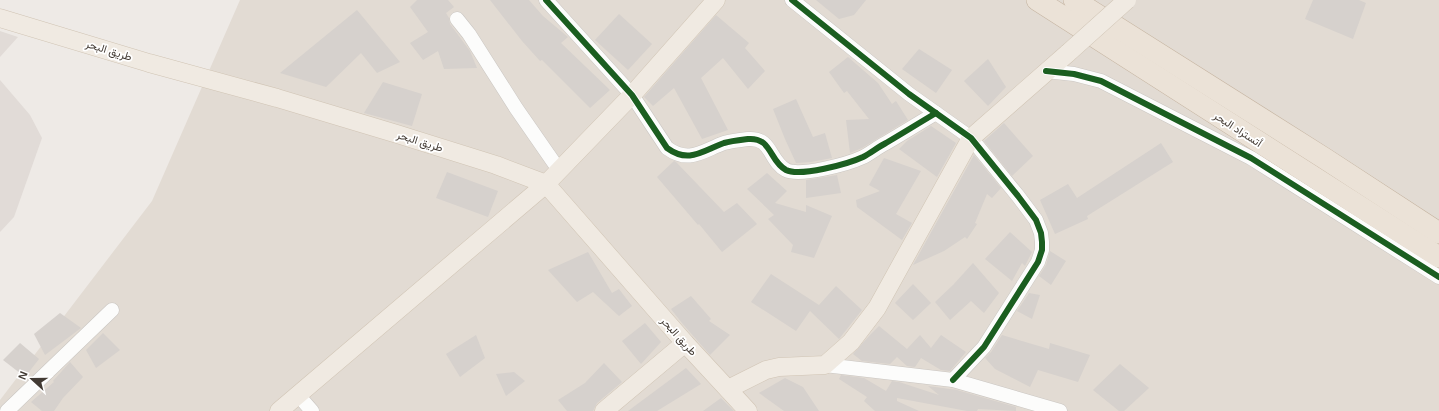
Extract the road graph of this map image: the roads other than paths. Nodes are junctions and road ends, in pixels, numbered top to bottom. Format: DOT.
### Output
graph roads {
  1 [pos="546,0"];
  2 [pos="716,0"];
  3 [pos="792,0"];
  4 [pos="1037,0"];
  5 [pos="1074,0"];
  6 [pos="1127,0"];
  7 [pos="0,18"];
  8 [pos="457,19"];
  9 [pos="1046,71"];
  10 [pos="632,95"];
  11 [pos="936,113"];
  12 [pos="971,138"];
  13 [pos="560,170"];
  14 [pos="546,184"];
  15 [pos="1439,233"];
  16 [pos="1439,257"];
  17 [pos="1439,277"];
  18 [pos="112,310"];
  19 [pos="685,343"];
  20 [pos="825,365"];
  21 [pos="953,380"];
  22 [pos="728,389"];
  23 [pos="298,395"];
  24 [pos="7,411"];
  25 [pos="280,411"];
  26 [pos="312,411"];
  27 [pos="604,411"];
  28 [pos="748,411"];
  29 [pos="1060,411"];
  1 -- 10 [label="street"];
  2 -- 10 [label="main road"];
  3 -- 11 [label="street"];
  4 -- 16 [label="highway, أتستراد البحر"];
  5 -- 15 [label="highway, أتستراد البحر"];
  6 -- 9 [label="main road, bridge"];
  7 -- 14 [label="main road, طريق البحر"];
  8 -- 13 [label="street"];
  9 -- 12 [label="main road"];
  9 -- 17 [label="street"];
  10 -- 11 [label="street"];
  10 -- 13 [label="main road"];
  11 -- 12 [label="street"];
  12 -- 20 [label="main road"];
  12 -- 21 [label="street"];
  13 -- 14 [label="main road"];
  14 -- 19 [label="main road, طريق البحر"];
  14 -- 23 [label="main road"];
  18 -- 24 [label="street"];
  19 -- 22 [label="main road, طريق البحر"];
  19 -- 27 [label="main road"];
  20 -- 21 [label="street"];
  20 -- 22 [label="main road"];
  21 -- 29 [label="street"];
  22 -- 28 [label="main road, طريق البحر"];
  23 -- 25 [label="main road"];
  23 -- 26 [label="street"];
}
